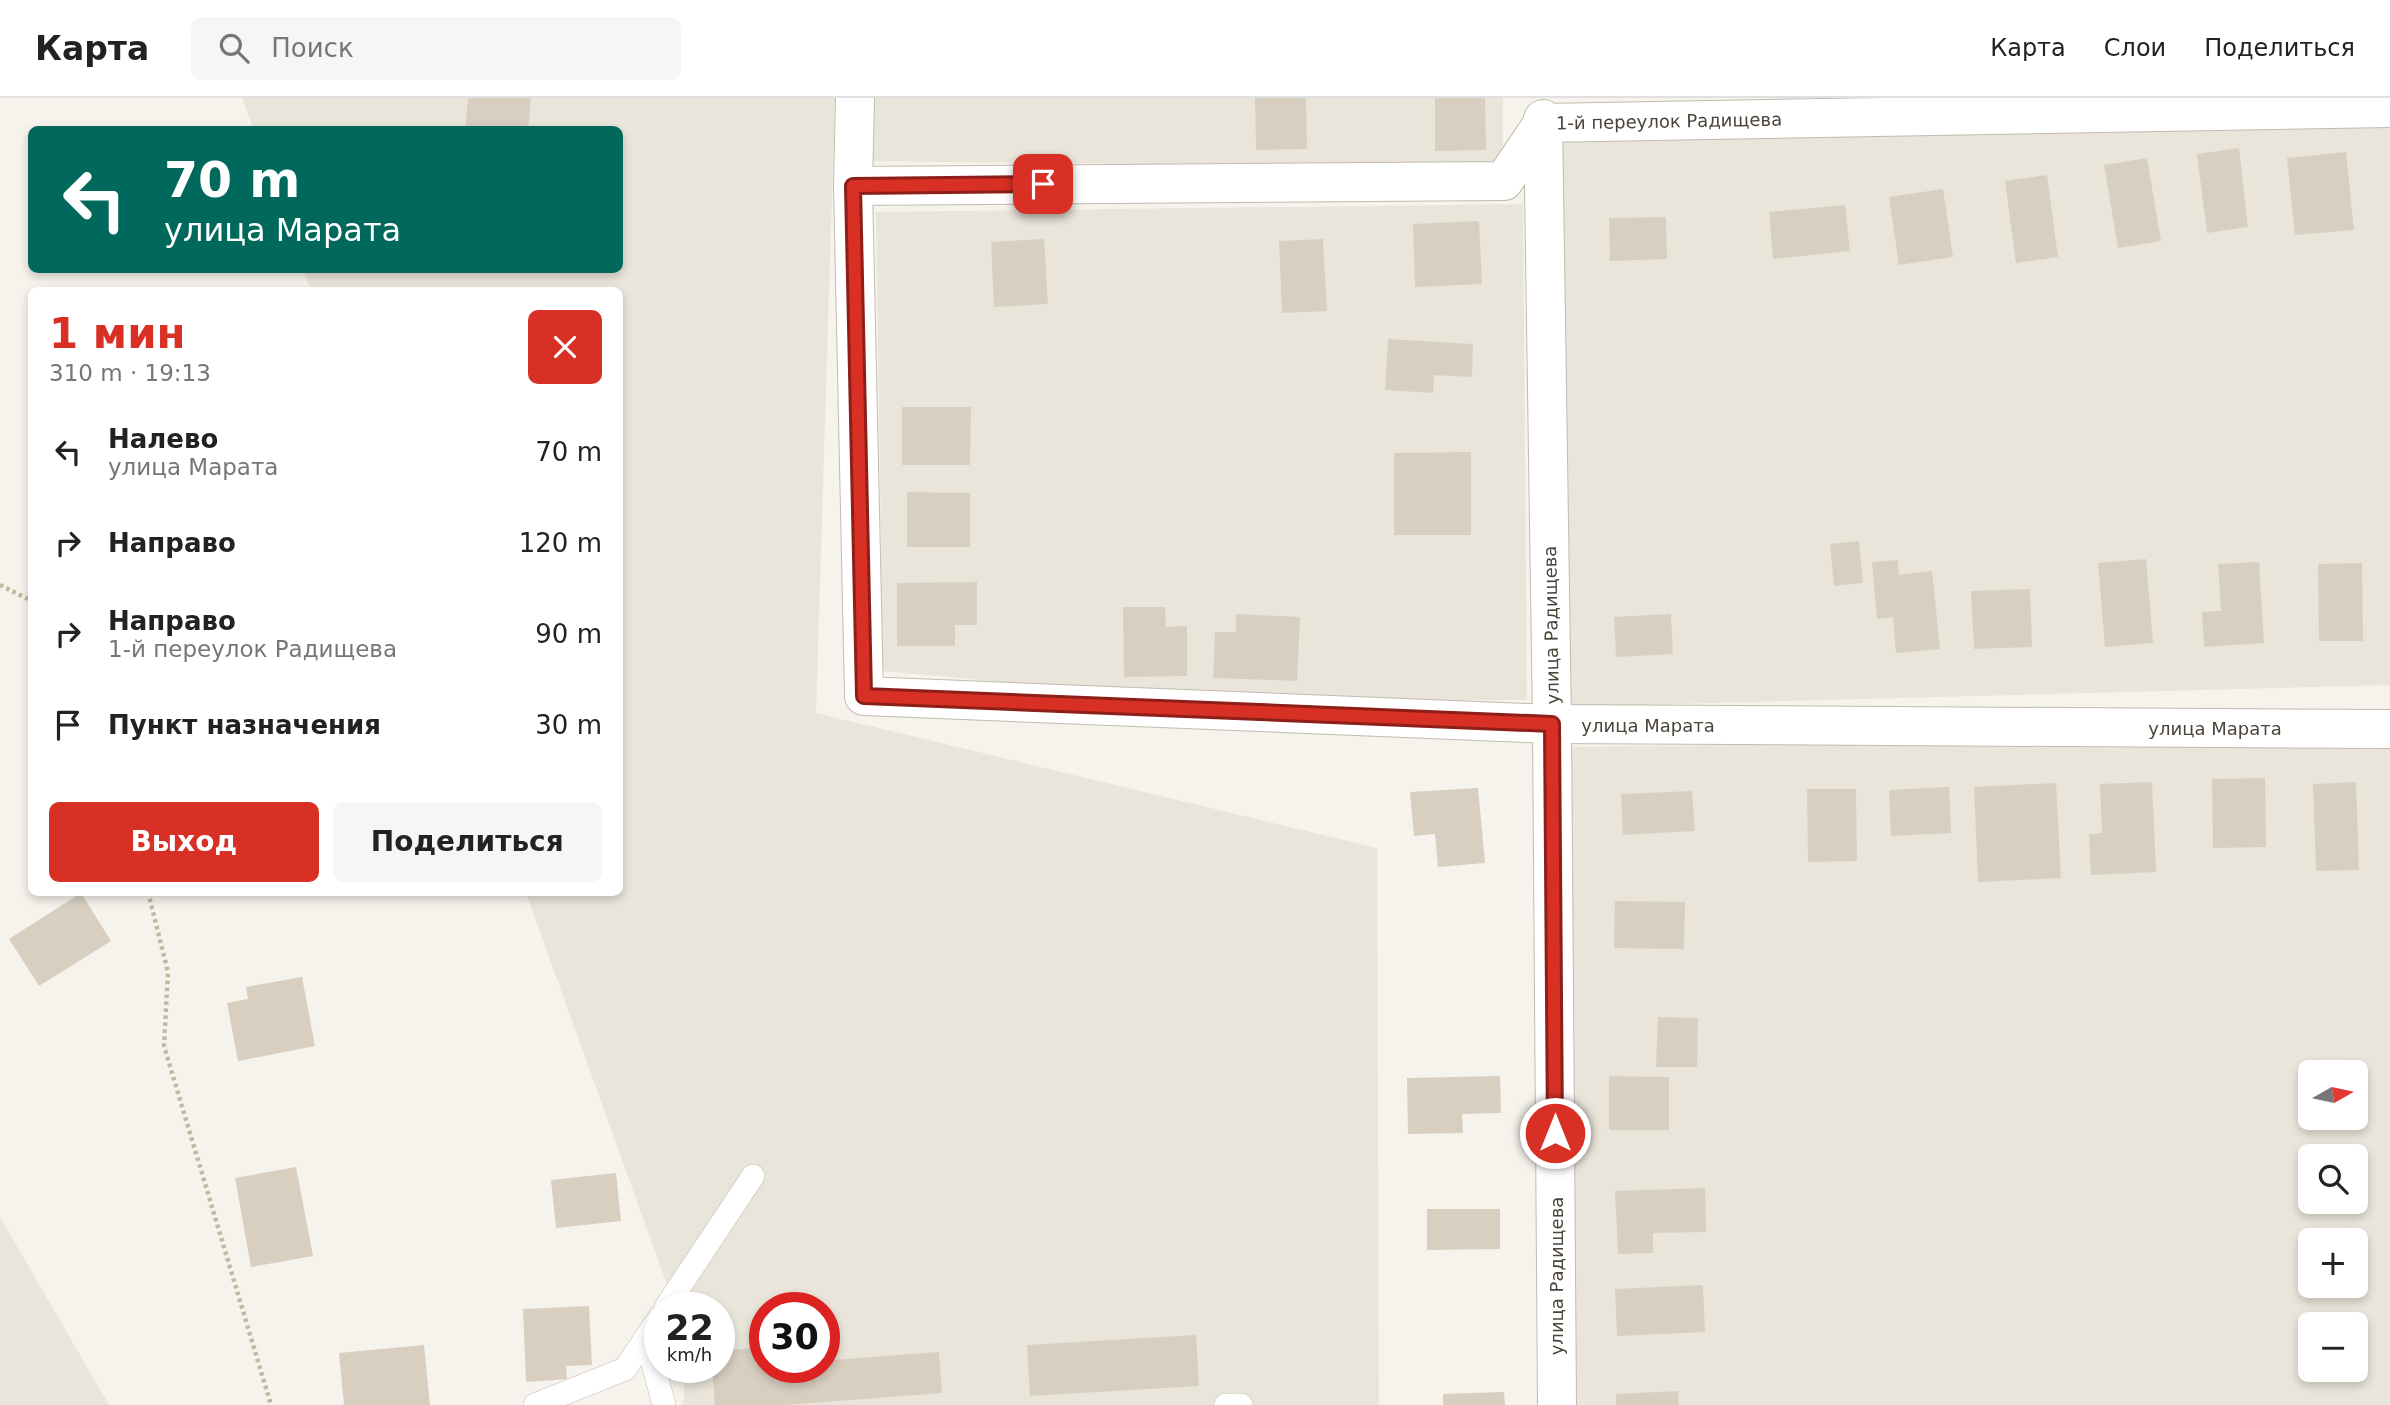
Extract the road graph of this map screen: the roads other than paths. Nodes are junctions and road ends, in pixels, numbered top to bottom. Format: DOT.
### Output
graph roads {
  1 [pos="855,98"];
  2 [pos="2390,108"];
  3 [pos="1543,111"];
  4 [pos="853,186"];
  5 [pos="1552,724"];
  6 [pos="2390,729"];
  7 [pos="753,1176"];
  8 [pos="676,1292"];
  9 [pos="644,1340"];
  10 [pos="658,1383"];
  11 [pos="535,1405"];
  12 [pos="664,1405"];
  13 [pos="1226,1405"];
  14 [pos="1241,1405"];
  15 [pos="1557,1405"];
  1 -- 4 [label="street"];
  2 -- 3 [label="street, 1-й переулок Радищева"];
  3 -- 4 [label="street, 1-й переулок Радищева"];
  3 -- 5 [label="street, улица Радищева"];
  4 -- 5 [label="street, улица Марата"];
  5 -- 6 [label="street, улица Марата"];
  5 -- 15 [label="street, улица Радищева"];
  7 -- 8 [label="lane"];
  9 -- 11 [label="lane"];
  10 -- 12 [label="lane"];
  13 -- 14 [label="lane"];
}
